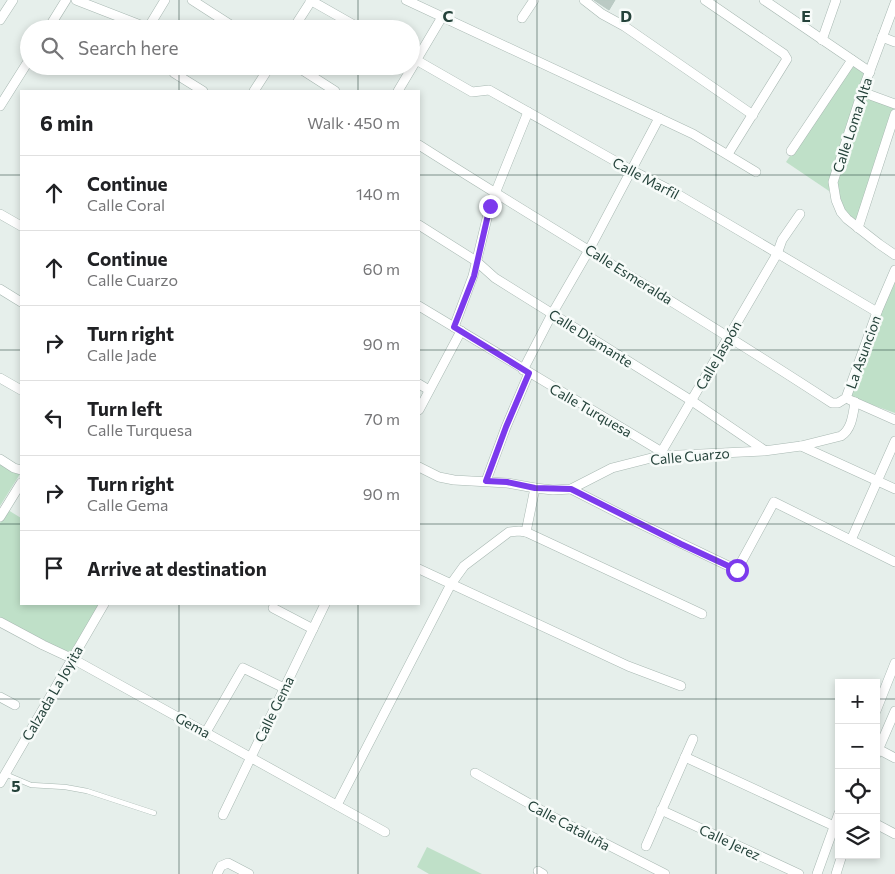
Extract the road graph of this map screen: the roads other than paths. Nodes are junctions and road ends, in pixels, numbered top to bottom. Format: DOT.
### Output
graph roads {
  1 [pos="13,0"];
  2 [pos="66,0"];
  3 [pos="76,0"];
  4 [pos="165,0"];
  5 [pos="192,0"];
  6 [pos="311,0"];
  7 [pos="406,0"];
  8 [pos="534,0"];
  9 [pos="584,0"];
  10 [pos="705,0"];
  11 [pos="764,0"];
  12 [pos="836,0"];
  13 [pos="895,3"];
  14 [pos="442,17"];
  15 [pos="1,18"];
  16 [pos="522,18"];
  17 [pos="54,20"];
  18 [pos="127,20"];
  19 [pos="153,20"];
  20 [pos="223,20"];
  21 [pos="299,20"];
  22 [pos="345,20"];
  23 [pos="882,37"];
  24 [pos="822,40"];
  25 [pos="895,42"];
  26 [pos="420,50"];
  27 [pos="852,60"];
  28 [pos="420,62"];
  29 [pos="870,72"];
  30 [pos="20,74"];
  31 [pos="176,75"];
  32 [pos="264,75"];
  33 [pos="310,75"];
  34 [pos="406,75"];
  35 [pos="201,90"];
  36 [pos="255,90"];
  37 [pos="333,90"];
  38 [pos="398,90"];
  39 [pos="862,92"];
  40 [pos="895,104"];
  41 [pos="0,106"];
  42 [pos="528,112"];
  43 [pos="895,114"];
  44 [pos="753,115"];
  45 [pos="659,118"];
  46 [pos="420,146"];
  47 [pos="791,151"];
  48 [pos="728,154"];
  49 [pos="631,170"];
  50 [pos="756,172"];
  51 [pos="495,194"];
  52 [pos="0,214"];
  53 [pos="800,214"];
  54 [pos="20,225"];
  55 [pos="420,226"];
  56 [pos="858,228"];
  57 [pos="589,250"];
  58 [pos="777,254"];
  59 [pos="895,255"];
  60 [pos="476,261"];
  61 [pos="895,270"];
  62 [pos="0,290"];
  63 [pos="20,301"];
  64 [pos="420,307"];
  65 [pos="877,312"];
  66 [pos="552,314"];
  67 [pos="457,329"];
  68 [pos="729,336"];
  69 [pos="526,371"];
  70 [pos="0,378"];
  71 [pos="420,385"];
  72 [pos="20,389"];
  73 [pos="429,390"];
  74 [pos="692,401"];
  75 [pos="846,401"];
  76 [pos="420,408"];
  77 [pos="895,420"];
  78 [pos="895,441"];
  79 [pos="801,446"];
  80 [pos="764,451"];
  81 [pos="660,454"];
  82 [pos="0,459"];
  83 [pos="420,467"];
  84 [pos="20,470"];
  85 [pos="486,481"];
  86 [pos="877,481"];
  87 [pos="20,486"];
  88 [pos="535,488"];
  89 [pos="571,489"];
  90 [pos="895,489"];
  91 [pos="0,517"];
  92 [pos="526,532"];
  93 [pos="851,540"];
  94 [pos="895,562"];
  95 [pos="420,569"];
  96 [pos="451,584"];
  97 [pos="103,605"];
  98 [pos="325,605"];
  99 [pos="274,608"];
  100 [pos="702,614"];
  101 [pos="0,622"];
  102 [pos="313,629"];
  103 [pos="73,659"];
  104 [pos="895,663"];
  105 [pos="681,686"];
  106 [pos="284,688"];
  107 [pos="0,697"];
  108 [pos="880,702"];
  109 [pos="15,705"];
  110 [pos="895,711"];
  111 [pos="206,732"];
  112 [pos="693,739"];
  113 [pos="880,744"];
  114 [pos="880,752"];
  115 [pos="251,757"];
  116 [pos="685,757"];
  117 [pos="895,758"];
  118 [pos="475,773"];
  119 [pos="5,774"];
  120 [pos="0,783"];
  121 [pos="337,805"];
  122 [pos="661,810"];
  123 [pos="154,813"];
  124 [pos="839,814"];
  125 [pos="222,815"];
  126 [pos="834,826"];
  127 [pos="880,826"];
  128 [pos="385,832"];
  129 [pos="895,834"];
  130 [pos="646,846"];
  131 [pos="841,859"];
  132 [pos="837,873"];
  133 [pos="217,874"];
  134 [pos="249,874"];
  135 [pos="665,874"];
  136 [pos="799,874"];
  137 [pos="817,874"];
  1 -- 15 [label="street"];
  2 -- 17 [label="street"];
  3 -- 18 [label="street"];
  4 -- 19 [label="street"];
  5 -- 20 [label="street"];
  6 -- 21 [label="street"];
  6 -- 22 [label="street"];
  7 -- 14 [label="street"];
  8 -- 16 [label="street"];
  9 -- 44 [label="street"];
  10 -- 44 [label="street"];
  11 -- 24 [label="street"];
  12 -- 24 [label="street"];
  13 -- 23 [label="street, Calle Loma Alta"];
  14 -- 26 [label="street"];
  14 -- 45 [label="street"];
  23 -- 25 [label="street"];
  23 -- 29 [label="street, Calle Loma Alta"];
  24 -- 27 [label="street"];
  27 -- 29 [label="street"];
  27 -- 47 [label="street"];
  28 -- 42 [label="street, Calle Marfil"];
  29 -- 39 [label="street, Calle Loma Alta"];
  30 -- 41 [label="street"];
  31 -- 35 [label="street"];
  32 -- 36 [label="street"];
  33 -- 37 [label="street"];
  34 -- 38 [label="street"];
  39 -- 40 [label="street"];
  39 -- 56 [label="street, Calle Loma Alta"];
  42 -- 49 [label="street, Calle Marfil"];
  42 -- 51 [label="street"];
  43 -- 56 [label="street"];
  44 -- 48 [label="street"];
  45 -- 48 [label="street"];
  45 -- 49 [label="street"];
  46 -- 51 [label="street, Calle Esmeralda"];
  48 -- 50 [label="street"];
  49 -- 57 [label="street"];
  49 -- 58 [label="street, Calle Marfil"];
  51 -- 57 [label="street, Calle Esmeralda"];
  51 -- 60 [label="street"];
  52 -- 54 [label="street"];
  53 -- 58 [label="street, Calle Jaspón"];
  55 -- 60 [label="street, Calle Diamante"];
  56 -- 59 [label="street, Calle Loma Alta"];
  57 -- 66 [label="street"];
  57 -- 68 [label="street, Calle Esmeralda"];
  58 -- 65 [label="street, Calle Marfil"];
  58 -- 68 [label="street, Calle Jaspón"];
  60 -- 66 [label="street, Calle Diamante"];
  60 -- 67 [label="street"];
  61 -- 65 [label="street, La Asuncion"];
  62 -- 63 [label="street"];
  64 -- 67 [label="street, Calle Turquesa"];
  65 -- 75 [label="street, La Asuncion"];
  66 -- 69 [label="street"];
  66 -- 74 [label="street, Calle Diamante"];
  67 -- 69 [label="street, Calle Turquesa"];
  67 -- 73 [label="street"];
  68 -- 74 [label="street, Calle Jaspón"];
  68 -- 75 [label="street, Calle Esmeralda"];
  69 -- 81 [label="street, Calle Turquesa"];
  69 -- 85 [label="street"];
  70 -- 72 [label="street"];
  71 -- 73 [label="street"];
  73 -- 76 [label="street"];
  74 -- 80 [label="street, Calle Diamante"];
  74 -- 81 [label="street, Calle Jaspón"];
  75 -- 77 [label="street, Calle Esmeralda"];
  75 -- 79 [label="street, Calle Cuarzo"];
  78 -- 86 [label="street"];
  79 -- 80 [label="street, Calle Cuarzo"];
  79 -- 86 [label="street"];
  80 -- 81 [label="street, Calle Cuarzo"];
  81 -- 89 [label="street, Calle Cuarzo"];
  82 -- 84 [label="street"];
  83 -- 85 [label="street, Calle Cuarzo"];
  85 -- 88 [label="street, Calle Cuarzo"];
  86 -- 90 [label="street"];
  86 -- 93 [label="street"];
  87 -- 91 [label="street"];
  88 -- 89 [label="street, Calle Cuarzo"];
  88 -- 92 [label="street"];
  89 -- 93 [label="street"];
  92 -- 96 [label="street"];
  92 -- 100 [label="street"];
  93 -- 94 [label="street"];
  95 -- 96 [label="street"];
  96 -- 105 [label="street"];
  96 -- 121 [label="street"];
  97 -- 103 [label="street, Calzada La Joyita"];
  98 -- 102 [label="street, Calle Gema"];
  99 -- 102 [label="street"];
  101 -- 103 [label="street, Gema"];
  102 -- 106 [label="street, Calle Gema"];
  103 -- 111 [label="street, Gema"];
  103 -- 119 [label="street, Calzada La Joyita"];
  104 -- 108 [label="street"];
  106 -- 111 [label="street"];
  106 -- 115 [label="street, Calle Gema"];
  107 -- 109 [label="street"];
  110 -- 113 [label="street"];
  111 -- 115 [label="street, Gema"];
  112 -- 116 [label="street"];
  114 -- 117 [label="street"];
  115 -- 121 [label="street, Gema"];
  115 -- 125 [label="street, Calle Gema"];
  116 -- 122 [label="street"];
  116 -- 126 [label="street"];
  118 -- 135 [label="street, Calle Cataluña"];
  119 -- 120 [label="street, Calzada La Joyita"];
  119 -- 123 [label="lane"];
  121 -- 128 [label="street, Gema"];
  122 -- 130 [label="street"];
  122 -- 136 [label="street, Calle Jerez"];
  124 -- 126 [label="street"];
  126 -- 137 [label="street"];
  127 -- 129 [label="street"];
  131 -- 132 [label="street"];
  133 -- 134 [label="street"];
}
